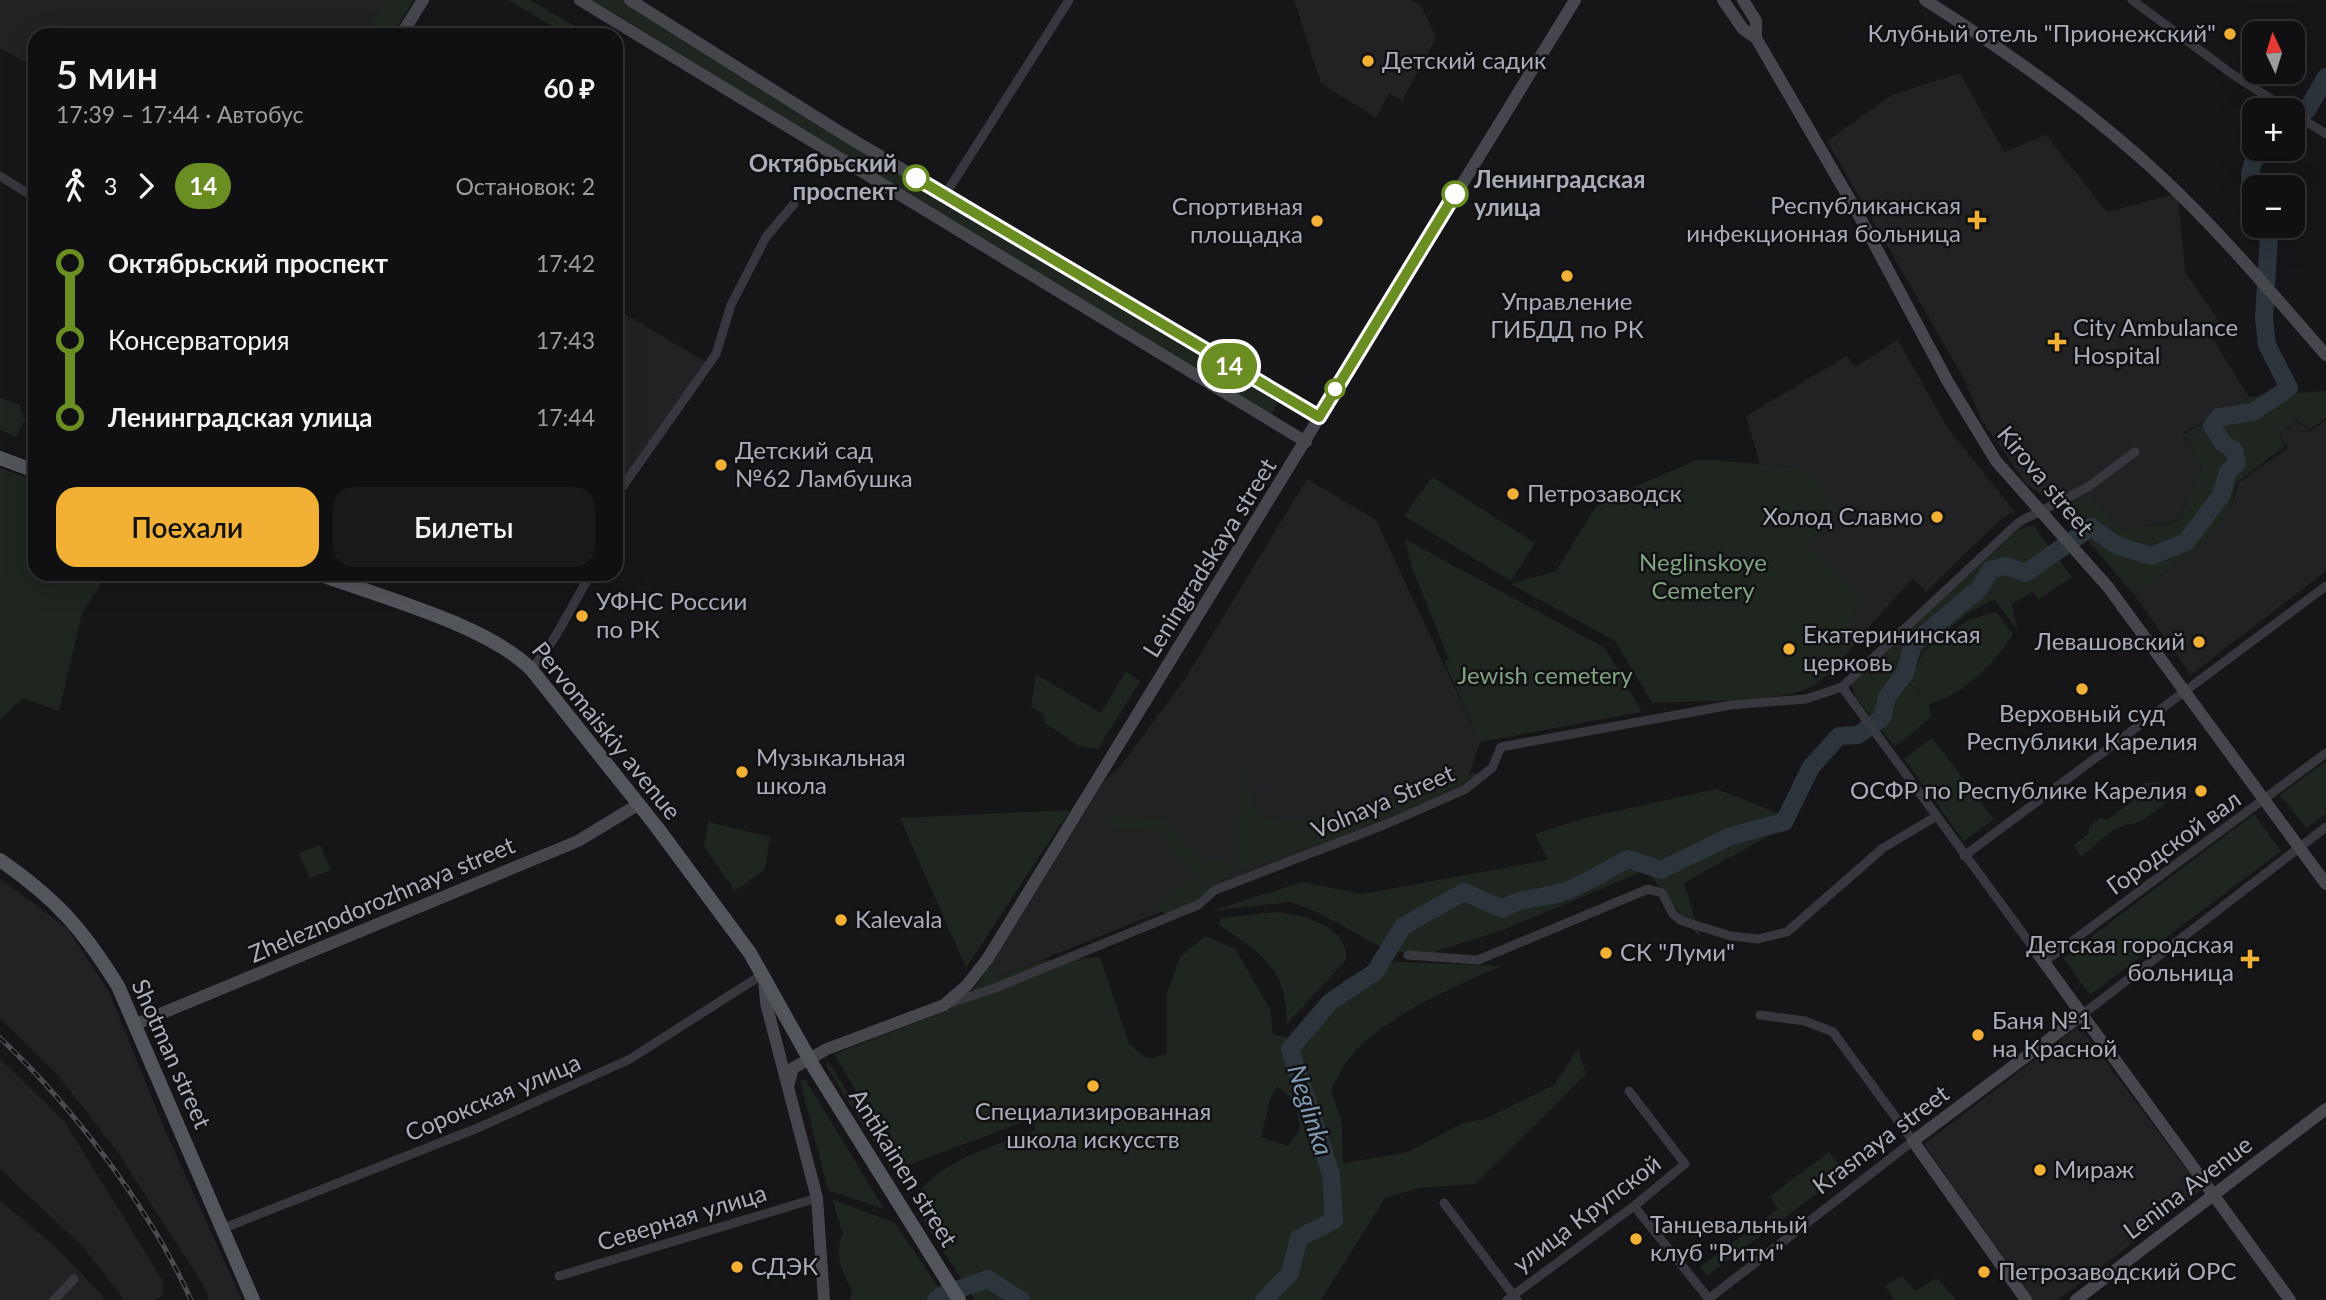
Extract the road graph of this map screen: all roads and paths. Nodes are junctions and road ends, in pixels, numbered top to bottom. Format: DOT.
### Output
graph roads {
  1 [pos="423,0"];
  2 [pos="580,0"];
  3 [pos="630,0"];
  4 [pos="1069,0"];
  5 [pos="1575,0"];
  6 [pos="1723,0"];
  7 [pos="1743,0"];
  8 [pos="1925,0"];
  9 [pos="2132,0"];
  10 [pos="405,28"];
  11 [pos="1756,38"];
  12 [pos="784,96"];
  13 [pos="2272,98"];
  14 [pos="771,116"];
  15 [pos="2305,119"];
  16 [pos="2326,134"];
  17 [pos="0,176"];
  18 [pos="28,194"];
  19 [pos="945,195"];
  20 [pos="794,204"];
  21 [pos="2326,355"];
  22 [pos="1319,417"];
  23 [pos="1306,442"];
  24 [pos="2135,452"];
  25 [pos="0,458"];
  26 [pos="28,468"];
  27 [pos="623,486"];
  28 [pos="2038,510"];
  29 [pos="337,581"];
  30 [pos="587,581"];
  31 [pos="2326,586"];
  32 [pos="531,669"];
  33 [pos="1842,687"];
  34 [pos="2183,693"];
  35 [pos="2326,753"];
  36 [pos="2265,800"];
  37 [pos="639,804"];
  38 [pos="1935,817"];
  39 [pos="2326,827"];
  40 [pos="2299,848"];
  41 [pos="1964,856"];
  42 [pos="0,860"];
  43 [pos="2326,884"];
  44 [pos="1408,955"];
  45 [pos="2041,958"];
  46 [pos="763,974"];
  47 [pos="944,1005"];
  48 [pos="2083,1014"];
  49 [pos="1760,1015"];
  50 [pos="136,1024"];
  51 [pos="809,1059"];
  52 [pos="789,1083"];
  53 [pos="1629,1091"];
  54 [pos="2326,1109"];
  55 [pos="1913,1141"];
  56 [pos="2213,1195"];
  57 [pos="817,1198"];
  58 [pos="1444,1203"];
  59 [pos="1634,1206"];
  60 [pos="224,1228"];
  61 [pos="559,1276"];
  62 [pos="74,1279"];
  63 [pos="1512,1298"];
  64 [pos="1708,1299"];
  65 [pos="54,1300"];
  66 [pos="253,1300"];
  67 [pos="824,1300"];
  68 [pos="959,1300"];
  69 [pos="2026,1300"];
  70 [pos="2076,1300"];
  71 [pos="2290,1300"];
  1 -- 10 [label="main road"];
  2 -- 14 [label="main road"];
  3 -- 12 [label="main road"];
  4 -- 19 [label="street"];
  5 -- 22 [label="main road, Leningradskaya street"];
  6 -- 11 [label="main road, Kirova street"];
  7 -- 11 [label="main road, Kirova street"];
  8 -- 21 [label="main road"];
  9 -- 13 [label="street"];
  11 -- 28 [label="main road, Kirova street"];
  12 -- 14 [label="main road"];
  12 -- 19 [label="main road"];
  14 -- 23 [label="main road"];
  15 -- 16 [label="street"];
  17 -- 18 [label="street"];
  19 -- 22 [label="main road"];
  20 -- 27 [label="street"];
  22 -- 23 [label="main road, Leningradskaya street"];
  23 -- 47 [label="main road, Leningradskaya street"];
  24 -- 28 [label="street, Volnaya Street"];
  25 -- 26 [label="main road"];
  28 -- 33 [label="street, Volnaya Street"];
  28 -- 34 [label="main road, Kirova street"];
  29 -- 32 [label="main road, Pervomaiskiy avenue"];
  30 -- 32 [label="street"];
  31 -- 34 [label="street"];
  32 -- 37 [label="main road, Pervomaiskiy avenue"];
  33 -- 38 [label="street"];
  33 -- 47 [label="street, Volnaya Street"];
  34 -- 36 [label="main road, Kirova street"];
  34 -- 41 [label="street"];
  35 -- 36 [label="street, Городской вал"];
  36 -- 40 [label="main road, Kirova street"];
  36 -- 45 [label="street, Городской вал"];
  37 -- 46 [label="main road, Pervomaiskiy avenue"];
  37 -- 50 [label="main road, Zheleznodorozhnaya street"];
  38 -- 41 [label="street"];
  38 -- 44 [label="street"];
  39 -- 40 [label="street"];
  40 -- 43 [label="main road, Kirova street"];
  40 -- 48 [label="street"];
  41 -- 45 [label="street"];
  42 -- 50 [label="main road, Shotman street"];
  45 -- 48 [label="main road"];
  46 -- 51 [label="main road, Pervomaiskiy avenue"];
  46 -- 52 [label="main road"];
  46 -- 60 [label="street, Сорокская улица"];
  47 -- 51 [label="main road, Leningradskaya street"];
  48 -- 55 [label="main road, Krasnaya street"];
  48 -- 56 [label="main road"];
  49 -- 55 [label="street"];
  50 -- 60 [label="main road, Shotman street"];
  51 -- 52 [label="main road"];
  51 -- 68 [label="main road, Antikainen street"];
  52 -- 57 [label="main road"];
  53 -- 59 [label="street, улица Крупской"];
  54 -- 56 [label="main road, Lenina Avenue"];
  55 -- 64 [label="street, Krasnaya street"];
  55 -- 69 [label="main road"];
  56 -- 70 [label="main road, Lenina Avenue"];
  56 -- 71 [label="main road"];
  57 -- 61 [label="street, Северная улица"];
  57 -- 67 [label="main road"];
  58 -- 63 [label="street"];
  59 -- 63 [label="street, улица Крупской"];
  59 -- 64 [label="street"];
  60 -- 66 [label="main road, Shotman street"];
  62 -- 65 [label="street"];
}
